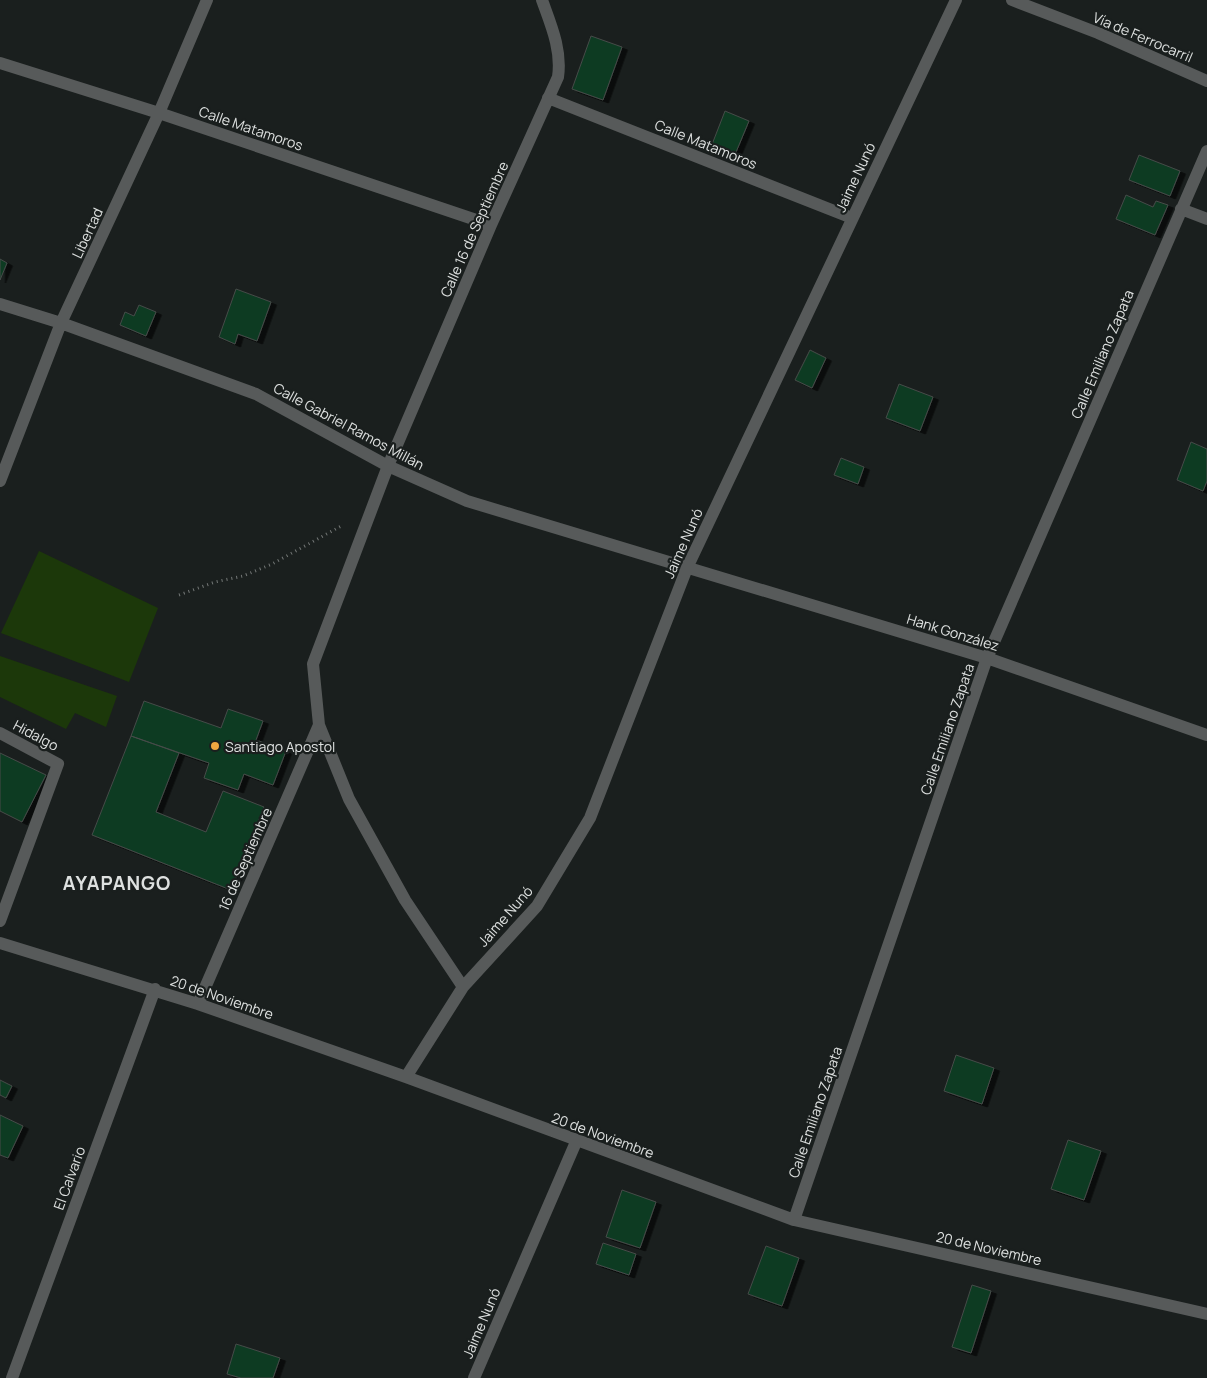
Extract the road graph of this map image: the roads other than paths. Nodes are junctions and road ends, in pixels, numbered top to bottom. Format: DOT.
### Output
graph roads {
  1 [pos="207,0"];
  2 [pos="542,0"];
  3 [pos="956,0"];
  4 [pos="1012,0"];
  5 [pos="0,63"];
  6 [pos="1207,81"];
  7 [pos="548,98"];
  8 [pos="159,113"];
  9 [pos="1207,151"];
  10 [pos="1180,209"];
  11 [pos="852,218"];
  12 [pos="1207,219"];
  13 [pos="491,225"];
  14 [pos="0,304"];
  15 [pos="61,323"];
  16 [pos="388,466"];
  17 [pos="0,481"];
  18 [pos="687,568"];
  19 [pos="987,658"];
  20 [pos="320,725"];
  21 [pos="0,733"];
  22 [pos="1207,735"];
  23 [pos="0,920"];
  24 [pos="0,943"];
  25 [pos="463,988"];
  26 [pos="155,989"];
  27 [pos="198,1004"];
  28 [pos="406,1077"];
  29 [pos="576,1142"];
  30 [pos="794,1220"];
  31 [pos="1207,1314"];
  32 [pos="12,1378"];
  33 [pos="474,1378"];
  1 -- 8 [label="street, Libertad"];
  2 -- 7 [label="street, Calle 16 de Septiembre"];
  3 -- 11 [label="street, Jaime Nunó"];
  4 -- 6 [label="street, Vía de Ferrocarril"];
  5 -- 8 [label="street, Calle Matamoros"];
  7 -- 11 [label="street, Calle Matamoros"];
  7 -- 13 [label="street, Calle 16 de Septiembre"];
  8 -- 13 [label="street, Calle Matamoros"];
  8 -- 15 [label="street, Libertad"];
  9 -- 10 [label="street, Calle Emiliano Zapata"];
  10 -- 12 [label="street"];
  10 -- 19 [label="street, Calle Emiliano Zapata"];
  11 -- 18 [label="street, Jaime Nunó"];
  13 -- 16 [label="street, Calle 16 de Septiembre"];
  14 -- 15 [label="street, Calle Gabriel Ramos Millán"];
  15 -- 16 [label="street, Calle Gabriel Ramos Millán"];
  15 -- 17 [label="street, Libertad"];
  16 -- 18 [label="street, Calle Gabriel Ramos Millán"];
  16 -- 20 [label="street"];
  18 -- 19 [label="street, Hank González"];
  18 -- 25 [label="street, Jaime Nunó"];
  19 -- 22 [label="street, Hank González"];
  19 -- 30 [label="street, Calle Emiliano Zapata"];
  20 -- 25 [label="street"];
  20 -- 27 [label="street, 16 de Septiembre"];
  21 -- 23 [label="street, Hidalgo"];
  24 -- 26 [label="street, 20 de Noviembre"];
  25 -- 28 [label="street, Jaime Nunó"];
  26 -- 27 [label="street, 20 de Noviembre"];
  26 -- 32 [label="street, El Calvario"];
  27 -- 28 [label="street, 20 de Noviembre"];
  28 -- 29 [label="street, 20 de Noviembre"];
  29 -- 30 [label="street, 20 de Noviembre"];
  29 -- 33 [label="street, Jaime Nunó"];
  30 -- 31 [label="street, 20 de Noviembre"];
}
